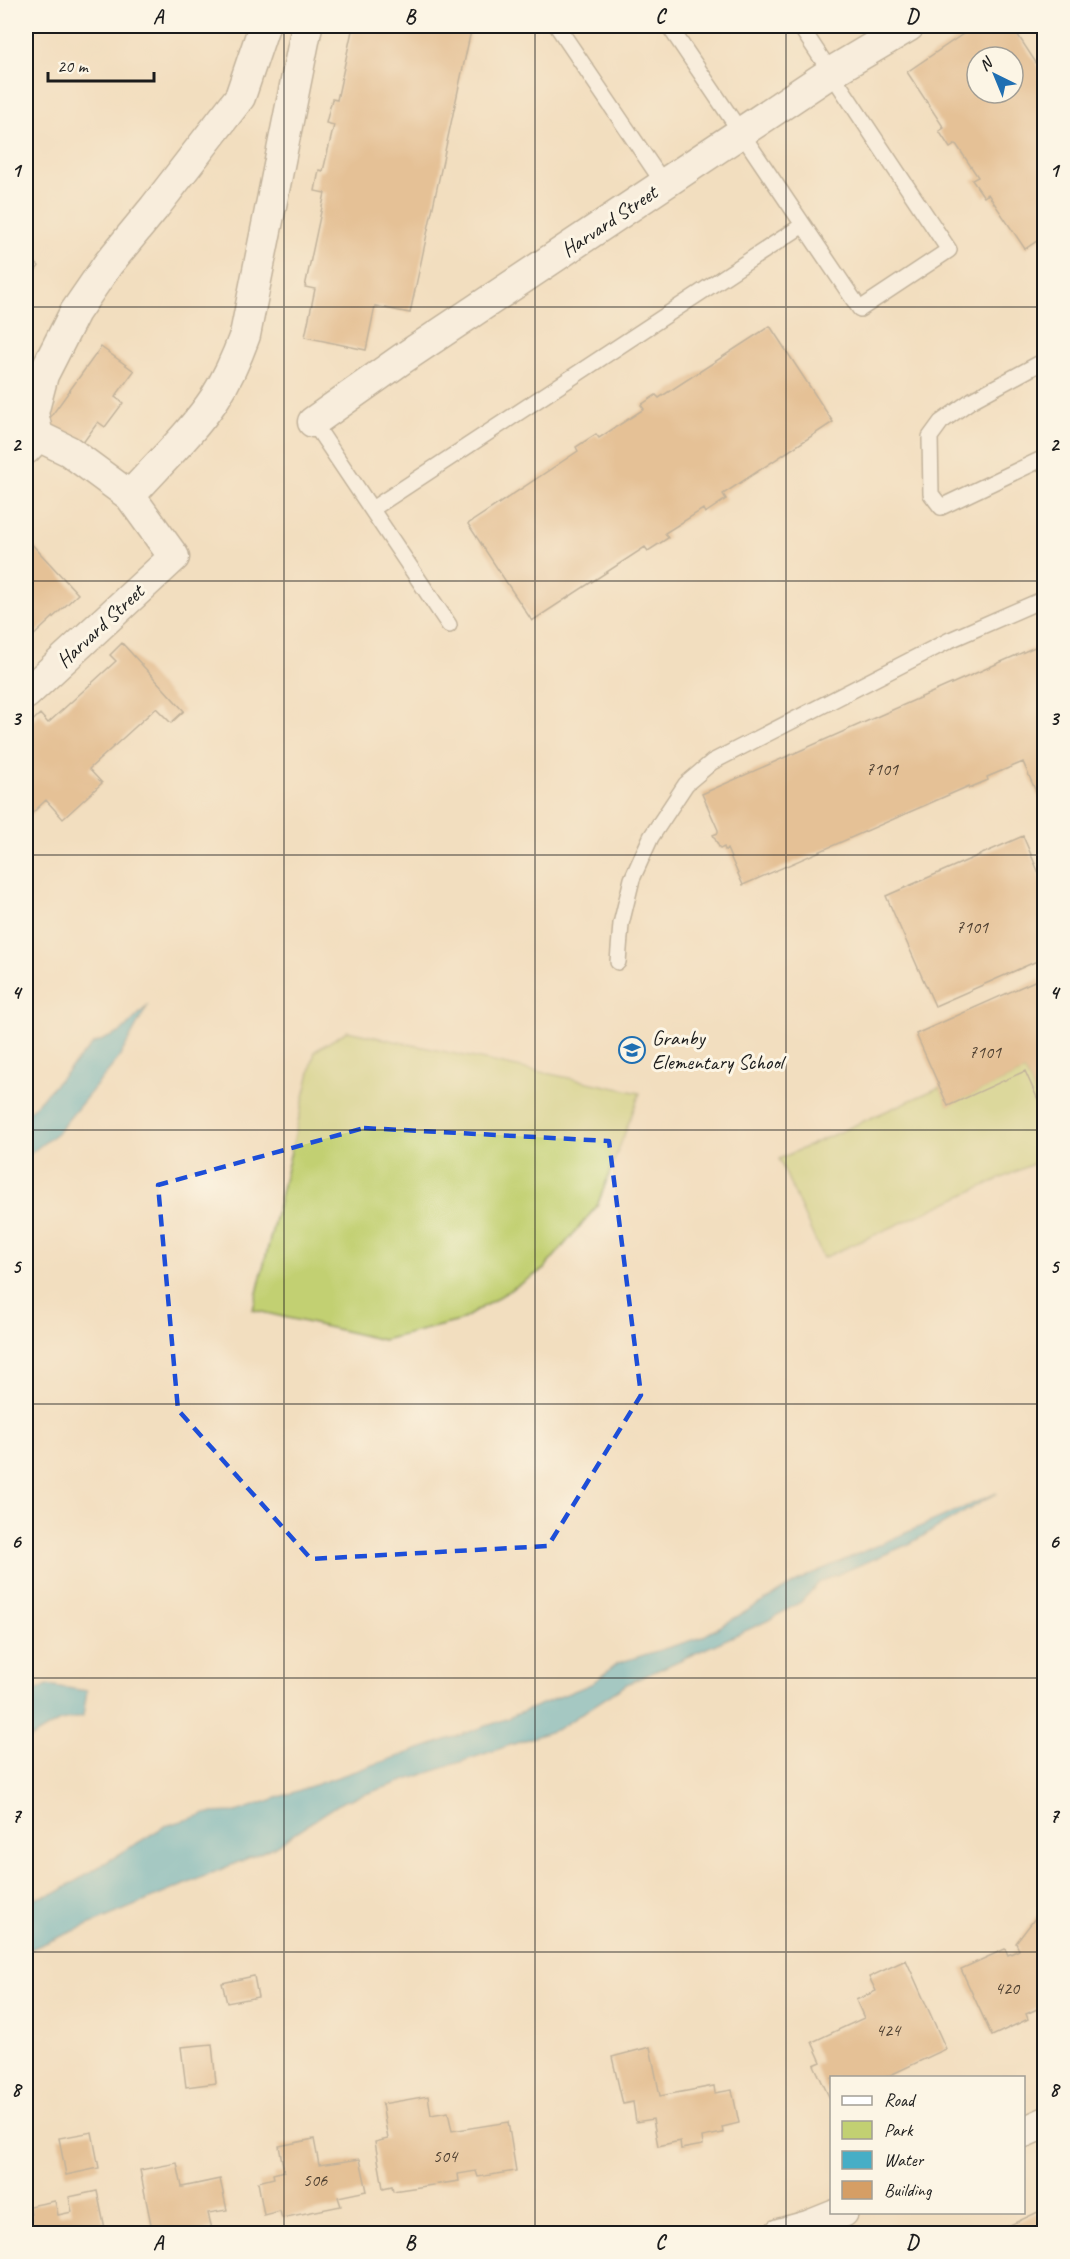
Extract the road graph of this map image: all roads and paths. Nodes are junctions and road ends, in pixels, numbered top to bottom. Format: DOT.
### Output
graph roads {
  1 [pos="264,26"];
  2 [pos="307,26"];
  3 [pos="557,26"];
  4 [pos="669,26"];
  5 [pos="800,26"];
  6 [pos="909,26"];
  7 [pos="830,73"];
  8 [pos="741,133"];
  9 [pos="664,184"];
  10 [pos="803,225"];
  11 [pos="1044,361"];
  12 [pos="314,422"];
  13 [pos="32,442"];
  14 [pos="1044,458"];
  15 [pos="130,496"];
  16 [pos="372,509"];
  17 [pos="1044,599"];
  18 [pos="449,625"];
  19 [pos="26,694"];
  20 [pos="618,962"];
  21 [pos="1044,2123"];
  22 [pos="1025,2131"];
  23 [pos="839,2214"];
  24 [pos="810,2230"];
  25 [pos="779,2234"];
  1 -- 13 [label="street"];
  2 -- 15 [label="street"];
  3 -- 9 [label="lane"];
  4 -- 8 [label="lane"];
  5 -- 7 [label="lane"];
  6 -- 7 [label="street, Harvard Street"];
  7 -- 8 [label="street, Harvard Street"];
  7 -- 10 [label="lane"];
  8 -- 9 [label="street, Harvard Street"];
  8 -- 10 [label="lane"];
  9 -- 12 [label="street, Harvard Street"];
  10 -- 16 [label="lane"];
  11 -- 14 [label="lane"];
  12 -- 16 [label="lane"];
  13 -- 15 [label="street"];
  15 -- 19 [label="street, Harvard Street"];
  16 -- 18 [label="lane"];
  17 -- 20 [label="lane"];
  21 -- 22 [label="street"];
  23 -- 24 [label="street"];
  24 -- 25 [label="street"];
}
